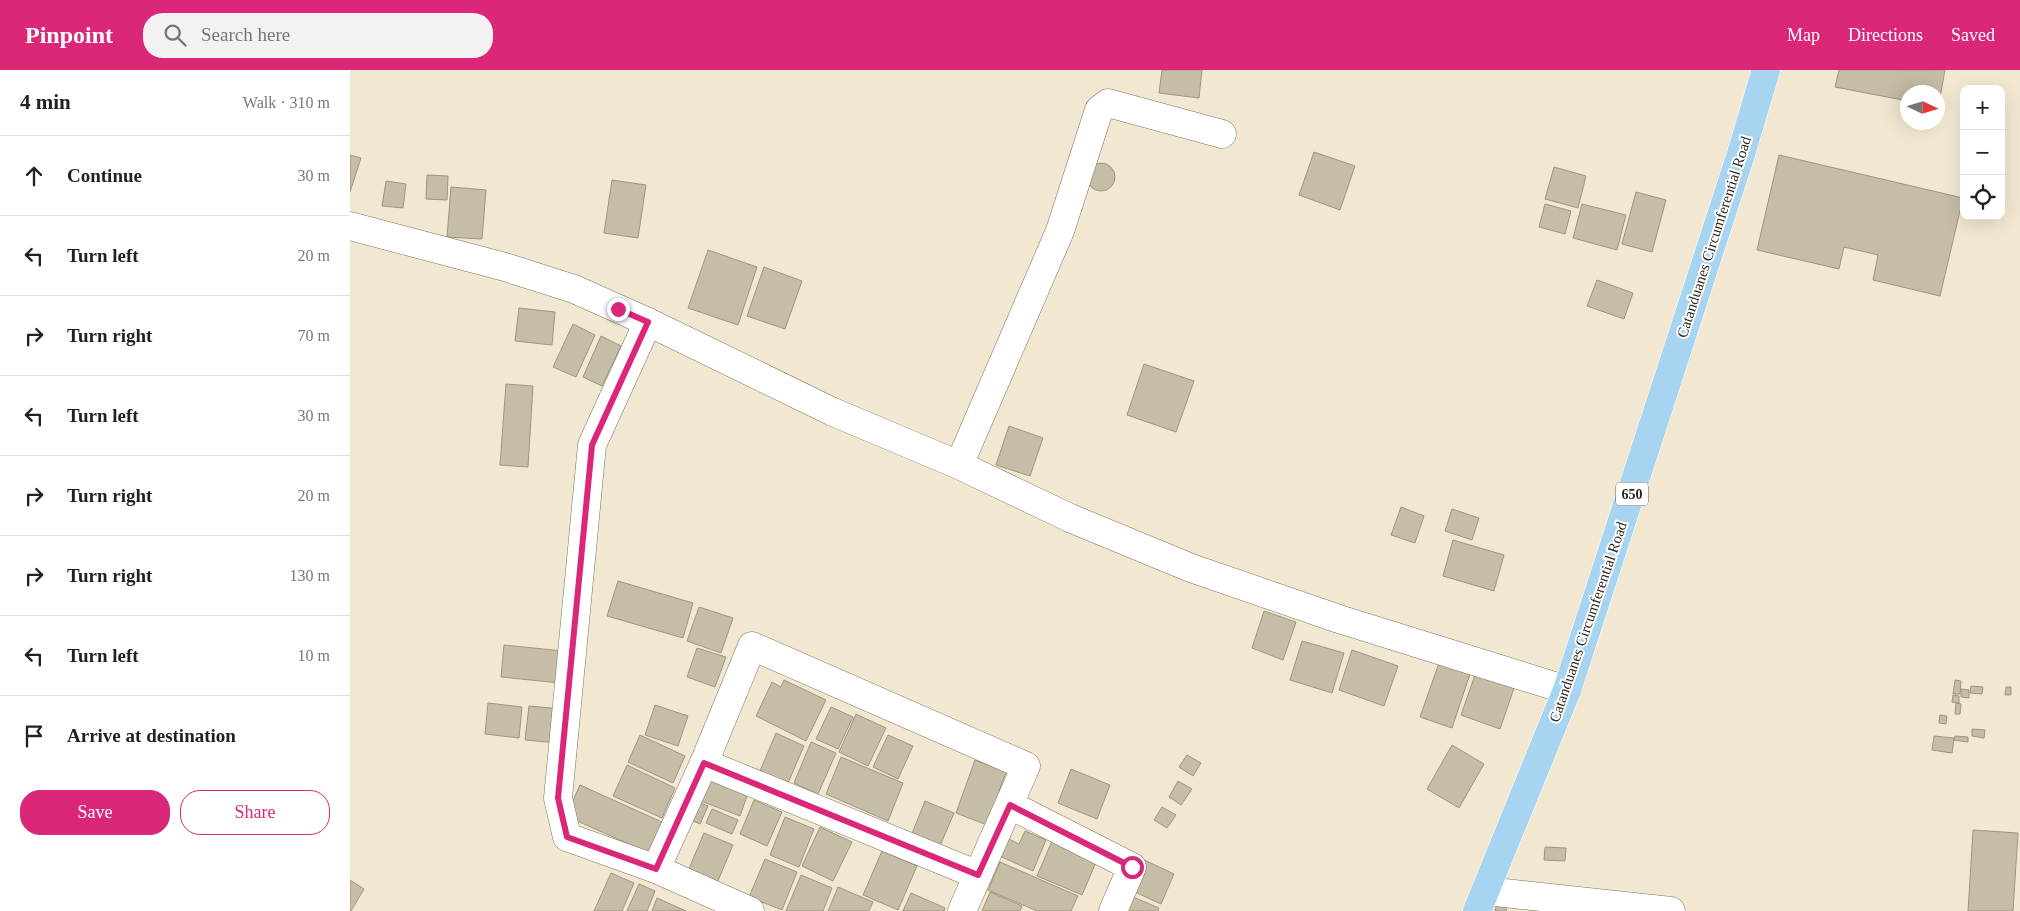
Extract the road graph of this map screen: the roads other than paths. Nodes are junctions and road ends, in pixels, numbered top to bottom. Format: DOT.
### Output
graph roads {
  1 [pos="1766,70"];
  2 [pos="1222,134"];
  3 [pos="350,226"];
  4 [pos="648,322"];
  5 [pos="959,465"];
  6 [pos="1568,690"];
  7 [pos="704,763"];
  8 [pos="1010,805"];
  9 [pos="656,869"];
  10 [pos="978,875"];
  11 [pos="1482,901"];
  12 [pos="750,911"];
  13 [pos="962,911"];
  14 [pos="1113,911"];
  15 [pos="1671,911"];
  1 -- 6 [label="main road, Catanduanes Circumferential Road / 650"];
  2 -- 5 [label="street"];
  3 -- 4 [label="street"];
  4 -- 5 [label="street"];
  4 -- 9 [label="street"];
  5 -- 6 [label="street"];
  6 -- 11 [label="main road, Catanduanes Circumferential Road / 650"];
  7 -- 8 [label="street"];
  7 -- 9 [label="street"];
  7 -- 10 [label="street"];
  8 -- 10 [label="street"];
  8 -- 14 [label="street"];
  9 -- 12 [label="street"];
  10 -- 13 [label="street"];
  11 -- 15 [label="street"];
}
